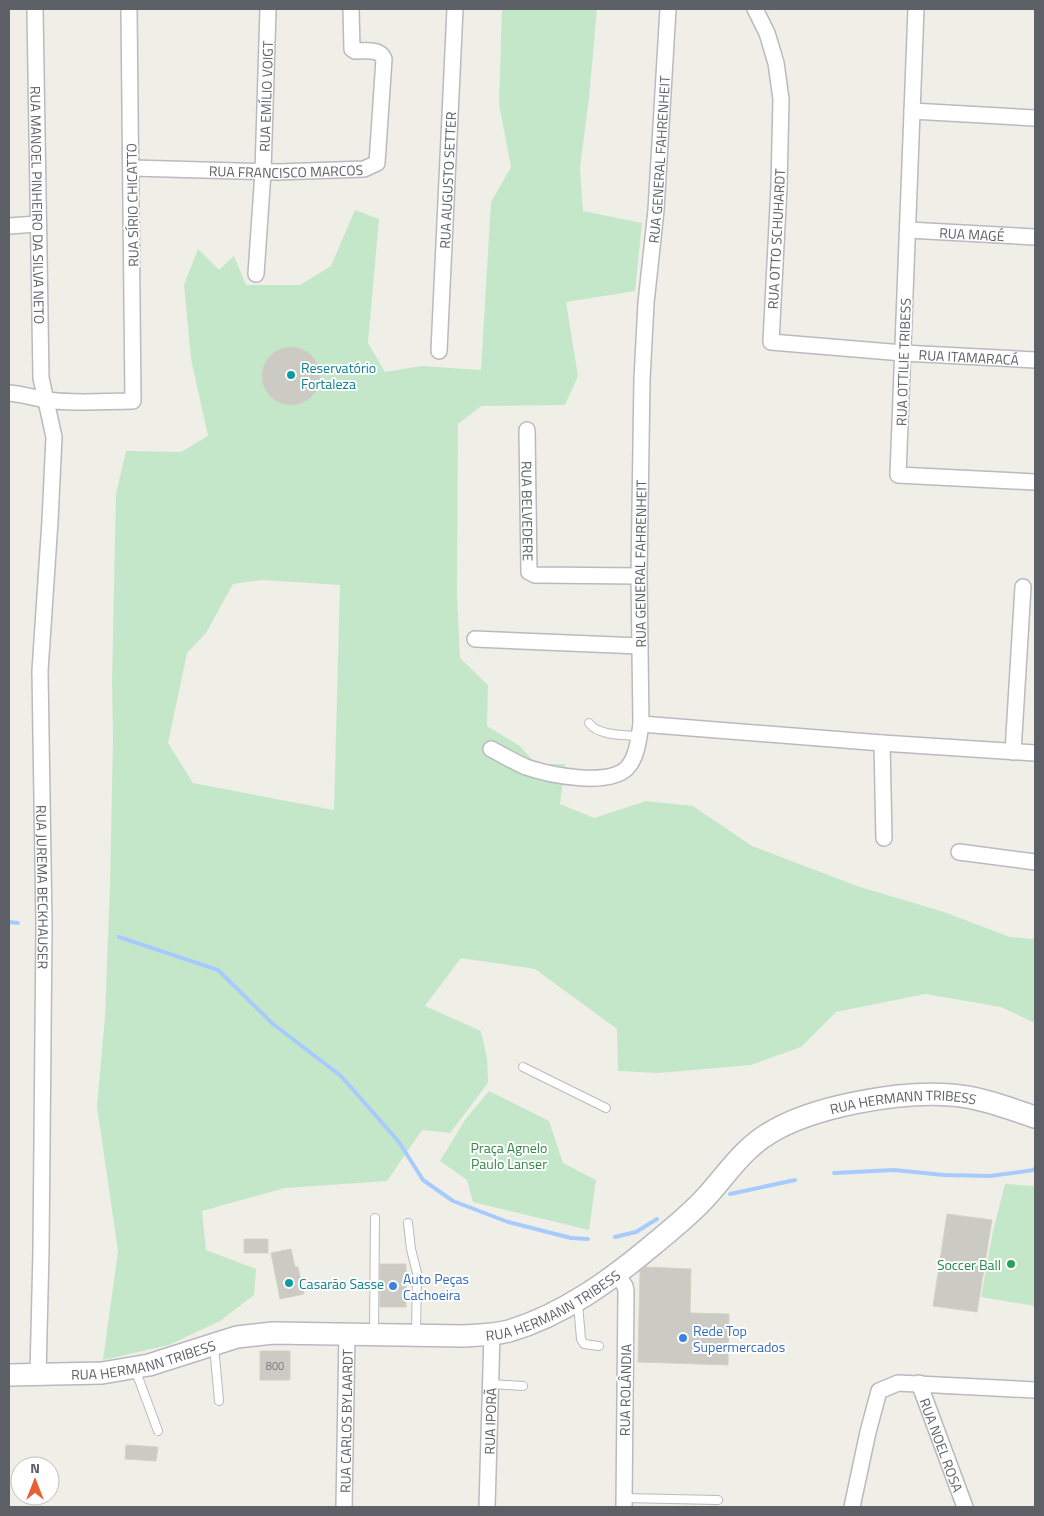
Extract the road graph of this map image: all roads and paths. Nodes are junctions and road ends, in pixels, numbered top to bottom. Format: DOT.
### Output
graph roads {
  1 [pos="35,9"];
  2 [pos="129,9"];
  3 [pos="268,9"];
  4 [pos="351,9"];
  5 [pos="455,9"];
  6 [pos="668,9"];
  7 [pos="755,9"];
  8 [pos="916,9"];
  9 [pos="912,111"];
  10 [pos="1035,118"];
  11 [pos="132,168"];
  12 [pos="263,172"];
  13 [pos="37,224"];
  14 [pos="9,226"];
  15 [pos="908,230"];
  16 [pos="1035,237"];
  17 [pos="256,274"];
  18 [pos="439,351"];
  19 [pos="903,353"];
  20 [pos="1035,360"];
  21 [pos="9,393"];
  22 [pos="46,400"];
  23 [pos="527,430"];
  24 [pos="1035,482"];
  25 [pos="639,576"];
  26 [pos="1023,587"];
  27 [pos="475,639"];
  28 [pos="640,646"];
  29 [pos="589,723"];
  30 [pos="640,730"];
  31 [pos="882,744"];
  32 [pos="492,750"];
  33 [pos="1013,752"];
  34 [pos="1035,753"];
  35 [pos="884,838"];
  36 [pos="959,852"];
  37 [pos="1035,862"];
  38 [pos="523,1067"];
  39 [pos="606,1108"];
  40 [pos="1035,1117"];
  41 [pos="375,1218"];
  42 [pos="408,1223"];
  43 [pos="617,1275"];
  44 [pos="578,1299"];
  45 [pos="347,1334"];
  46 [pos="374,1334"];
  47 [pos="492,1334"];
  48 [pos="416,1335"];
  49 [pos="214,1344"];
  50 [pos="600,1346"];
  51 [pos="134,1367"];
  52 [pos="9,1375"];
  53 [pos="38,1375"];
  54 [pos="919,1383"];
  55 [pos="491,1384"];
  56 [pos="523,1386"];
  57 [pos="1035,1390"];
  58 [pos="219,1401"];
  59 [pos="158,1431"];
  60 [pos="718,1500"];
  61 [pos="624,1502"];
  62 [pos="344,1507"];
  63 [pos="487,1507"];
  64 [pos="852,1507"];
  65 [pos="965,1507"];
  1 -- 13 [label="street, RUA MANOEL PINHEIRO DA SILVA NETO"];
  2 -- 11 [label="street, RUA SÍRIO CHICATTO"];
  3 -- 12 [label="street, RUA EMÍLIO VOIGT"];
  4 -- 12 [label="street, RUA FRANCISCO MARCOS"];
  5 -- 18 [label="street, RUA AUGUSTO SETTER"];
  6 -- 25 [label="street, RUA GENERAL FAHRENHEIT"];
  7 -- 19 [label="street, RUA OTTO SCHUHARDT"];
  8 -- 9 [label="street, RUA OTTILIE TRIBESS"];
  9 -- 10 [label="street"];
  9 -- 15 [label="street, RUA OTTILIE TRIBESS"];
  11 -- 12 [label="street, RUA FRANCISCO MARCOS"];
  11 -- 22 [label="street, RUA SÍRIO CHICATTO"];
  12 -- 17 [label="street, RUA EMÍLIO VOIGT"];
  13 -- 14 [label="street"];
  13 -- 22 [label="street, RUA MANOEL PINHEIRO DA SILVA NETO"];
  15 -- 16 [label="street, RUA MAGÉ"];
  15 -- 19 [label="street, RUA OTTILIE TRIBESS"];
  19 -- 20 [label="street, RUA ITAMARACÁ"];
  19 -- 24 [label="street, RUA OTTILIE TRIBESS"];
  21 -- 22 [label="street"];
  22 -- 53 [label="street, RUA JUREMA BECKHAUSER"];
  23 -- 25 [label="street, RUA BELVEDERE"];
  25 -- 28 [label="street, RUA GENERAL FAHRENHEIT"];
  26 -- 33 [label="street"];
  27 -- 28 [label="street"];
  28 -- 30 [label="street, RUA GENERAL FAHRENHEIT"];
  29 -- 30 [label="lane"];
  30 -- 31 [label="street"];
  30 -- 32 [label="street"];
  31 -- 33 [label="street"];
  31 -- 35 [label="street"];
  33 -- 34 [label="street"];
  36 -- 37 [label="street"];
  38 -- 39 [label="lane"];
  40 -- 43 [label="main road, RUA HERMANN TRIBESS"];
  41 -- 46 [label="lane"];
  42 -- 48 [label="lane"];
  43 -- 44 [label="main road, RUA HERMANN TRIBESS"];
  43 -- 61 [label="street, RUA ROLÂNDIA"];
  44 -- 47 [label="main road, RUA HERMANN TRIBESS"];
  44 -- 50 [label="lane"];
  45 -- 46 [label="main road, RUA HERMANN TRIBESS"];
  45 -- 49 [label="main road, RUA HERMANN TRIBESS"];
  45 -- 62 [label="street, RUA CARLOS BYLAARDT"];
  46 -- 48 [label="main road, RUA HERMANN TRIBESS"];
  47 -- 48 [label="main road, RUA HERMANN TRIBESS"];
  47 -- 55 [label="street, RUA IPORÃ"];
  49 -- 51 [label="main road, RUA HERMANN TRIBESS"];
  49 -- 58 [label="lane"];
  51 -- 53 [label="main road, RUA HERMANN TRIBESS"];
  51 -- 59 [label="lane"];
  52 -- 53 [label="main road, RUA HERMANN TRIBESS"];
  54 -- 57 [label="street"];
  54 -- 64 [label="street"];
  54 -- 65 [label="street, RUA NOEL ROSA"];
  55 -- 56 [label="lane"];
  55 -- 63 [label="street, RUA IPORÃ"];
  60 -- 61 [label="lane"];
}
